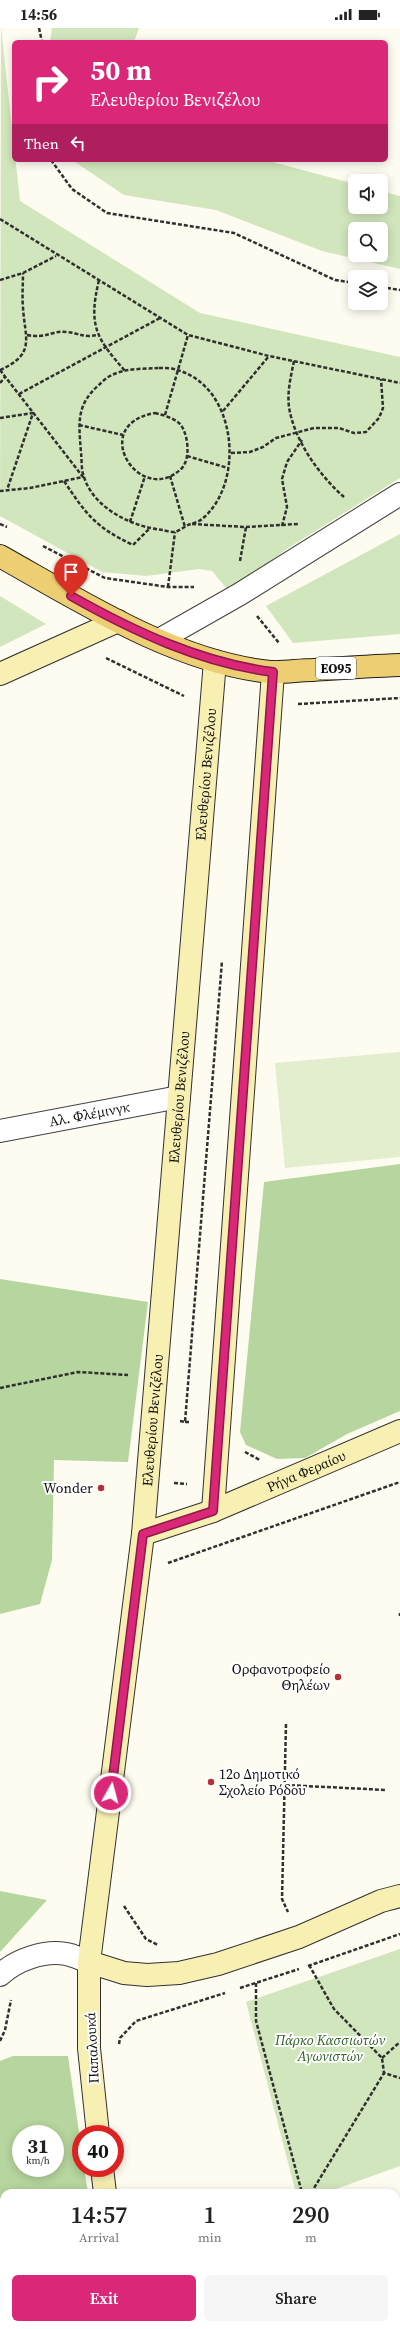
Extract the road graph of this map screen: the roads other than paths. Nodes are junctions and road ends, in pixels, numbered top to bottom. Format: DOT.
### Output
graph roads {
  1 [pos="400,494"];
  2 [pos="0,556"];
  3 [pos="118,620"];
  4 [pos="159,640"];
  5 [pos="215,661"];
  6 [pos="400,665"];
  7 [pos="273,672"];
  8 [pos="0,674"];
  9 [pos="179,1097"];
  10 [pos="0,1130"];
  11 [pos="400,1431"];
  12 [pos="213,1511"];
  13 [pos="143,1534"];
  14 [pos="400,1896"];
  15 [pos="89,1962"];
  16 [pos="0,1975"];
  17 [pos="97,2125"];
  18 [pos="103,2177"];
  19 [pos="105,2189"];
  1 -- 4 [label="street"];
  2 -- 3 [label="main road, ΕΟ95"];
  3 -- 4 [label="main road, ΕΟ95"];
  3 -- 8 [label="street"];
  4 -- 5 [label="main road, ΕΟ95"];
  5 -- 7 [label="main road, ΕΟ95"];
  5 -- 9 [label="street, Ελευθερίου Βενιζέλου"];
  6 -- 7 [label="main road, ΕΟ95"];
  7 -- 12 [label="street"];
  9 -- 10 [label="street, Αλ. Φλέμινγκ"];
  9 -- 13 [label="street, Ελευθερίου Βενιζέλου"];
  11 -- 12 [label="street, Ρήγα Φεραίου"];
  12 -- 13 [label="street"];
  13 -- 15 [label="street, Ελευθερίου Βενιζέλου"];
  14 -- 15 [label="street"];
  15 -- 16 [label="street"];
  15 -- 17 [label="street, Παπαλουκά"];
  18 -- 19 [label="street"];
}
